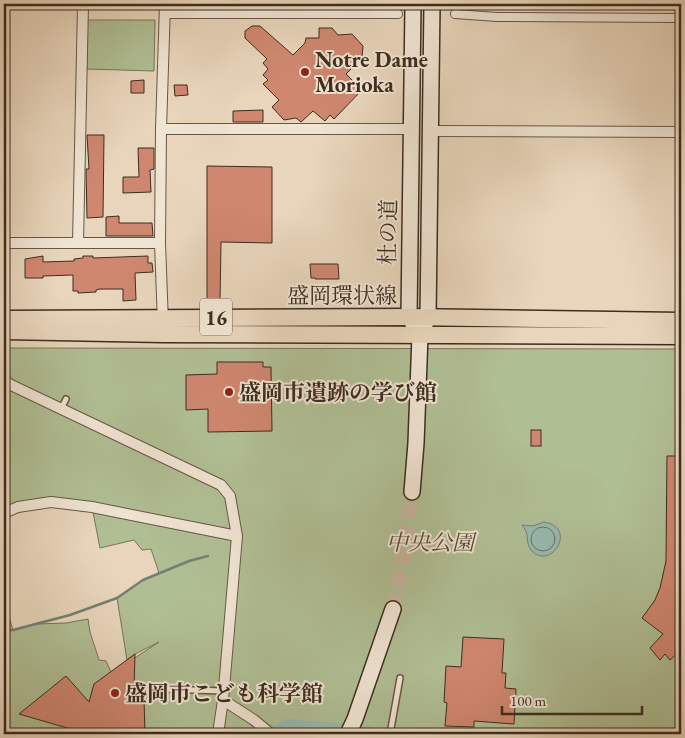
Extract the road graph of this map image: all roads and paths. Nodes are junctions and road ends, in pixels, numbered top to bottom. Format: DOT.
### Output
graph roads {
  1 [pos="84,4"];
  2 [pos="413,4"];
  3 [pos="432,4"];
  4 [pos="165,9"];
  5 [pos="398,14"];
  6 [pos="455,14"];
  7 [pos="681,18"];
  8 [pos="161,129"];
  9 [pos="410,129"];
  10 [pos="430,131"];
  11 [pos="681,132"];
  12 [pos="4,243"];
  13 [pos="78,243"];
  14 [pos="160,244"];
  15 [pos="409,317"];
  16 [pos="428,318"];
  17 [pos="4,319"];
  18 [pos="681,321"];
  19 [pos="163,326"];
  20 [pos="4,331"];
  21 [pos="420,335"];
  22 [pos="681,336"];
  23 [pos="4,379"];
  24 [pos="66,399"];
  25 [pos="61,409"];
  26 [pos="412,492"];
  27 [pos="4,513"];
  28 [pos="238,536"];
  29 [pos="393,609"];
  30 [pos="400,678"];
  31 [pos="160,689"];
  32 [pos="224,696"];
  33 [pos="391,732"];
  34 [pos="270,733"];
  35 [pos="218,734"];
  36 [pos="348,734"];
  1 -- 13 [label="street"];
  2 -- 9 [label="main road, 杜の道"];
  3 -- 10 [label="main road, 杜の道"];
  4 -- 5 [label="street"];
  4 -- 8 [label="street"];
  6 -- 7 [label="street"];
  8 -- 9 [label="street"];
  8 -- 14 [label="street"];
  9 -- 15 [label="main road, 杜の道"];
  10 -- 11 [label="street"];
  10 -- 16 [label="main road, 杜の道"];
  12 -- 13 [label="street"];
  13 -- 14 [label="street"];
  14 -- 19 [label="street"];
  15 -- 16 [label="main road, 盛岡環状線 / 16"];
  15 -- 19 [label="main road, 盛岡環状線 / 16"];
  15 -- 21 [label="main road"];
  16 -- 18 [label="main road, 盛岡環状線 / 16"];
  16 -- 21 [label="main road, 杜の道"];
  17 -- 19 [label="main road, 盛岡環状線 / 16"];
  19 -- 20 [label="main road, 盛岡環状線 / 16"];
  19 -- 21 [label="main road, 盛岡環状線 / 16"];
  21 -- 22 [label="main road, 盛岡環状線 / 16"];
  21 -- 26 [label="main road"];
  23 -- 25 [label="street"];
  24 -- 25 [label="lane"];
  25 -- 28 [label="street"];
  27 -- 28 [label="street"];
  28 -- 32 [label="street"];
  29 -- 36 [label="main road"];
  30 -- 33 [label="lane"];
  31 -- 32 [label="lane"];
  32 -- 34 [label="street"];
  32 -- 35 [label="street"];
}
